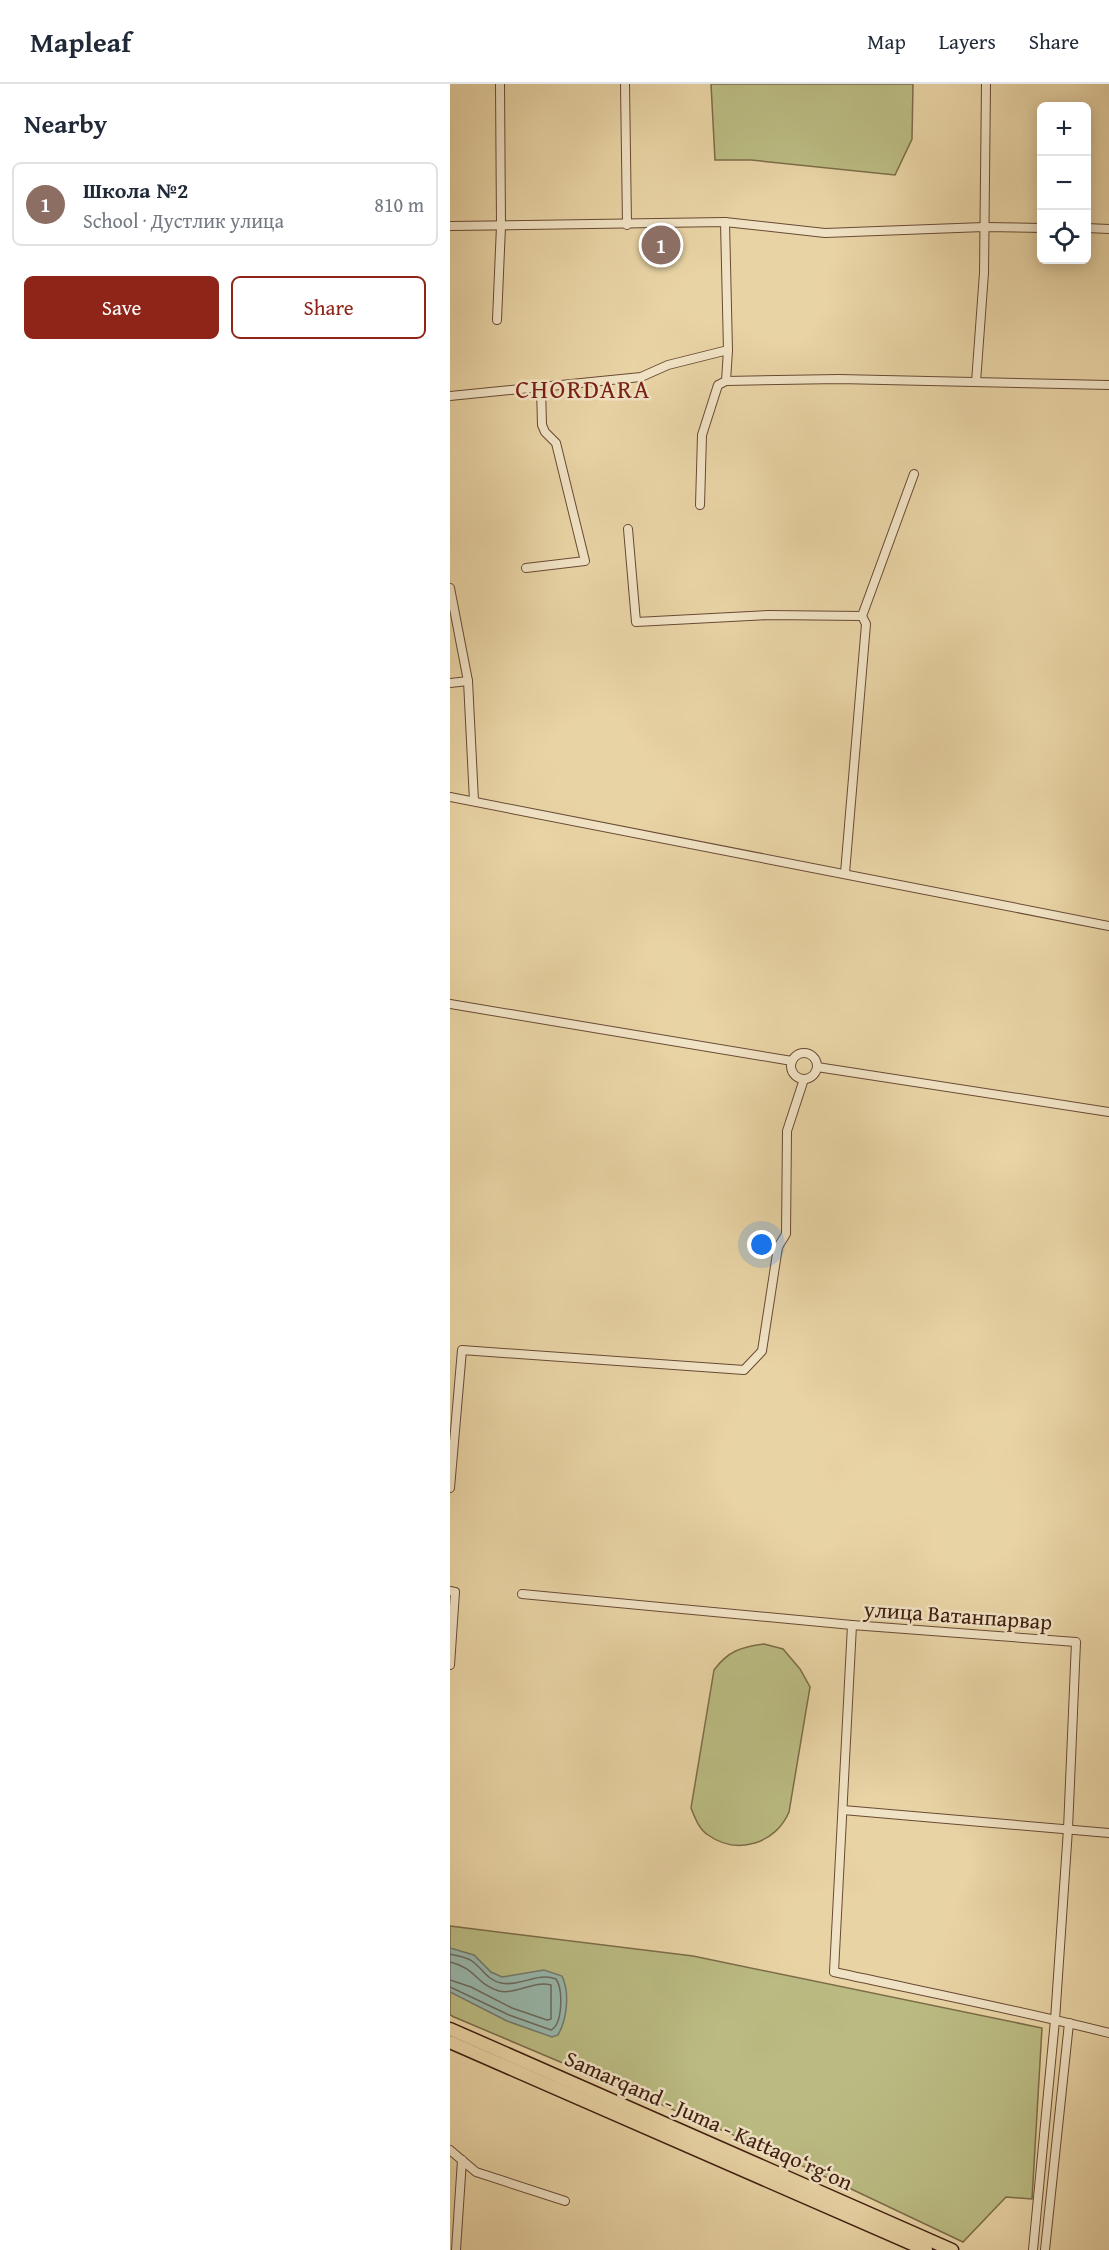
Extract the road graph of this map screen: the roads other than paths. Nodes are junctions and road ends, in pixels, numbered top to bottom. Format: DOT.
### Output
graph roads {
  1 [pos="500,84"];
  2 [pos="625,84"];
  3 [pos="986,84"];
  4 [pos="725,222"];
  5 [pos="627,225"];
  6 [pos="450,226"];
  7 [pos="501,226"];
  8 [pos="984,227"];
  9 [pos="1037,228"];
  10 [pos="1091,228"];
  11 [pos="1109,229"];
  12 [pos="497,320"];
  13 [pos="728,350"];
  14 [pos="726,381"];
  15 [pos="976,382"];
  16 [pos="1109,385"];
  17 [pos="541,387"];
  18 [pos="450,396"];
  19 [pos="914,474"];
  20 [pos="700,505"];
  21 [pos="628,529"];
  22 [pos="526,568"];
  23 [pos="450,588"];
  24 [pos="862,616"];
  25 [pos="468,681"];
  26 [pos="450,683"];
  27 [pos="450,796"];
  28 [pos="474,801"];
  29 [pos="845,873"];
  30 [pos="1109,926"];
  31 [pos="450,1004"];
  32 [pos="792,1061"];
  33 [pos="818,1067"];
  34 [pos="804,1079"];
  35 [pos="1109,1112"];
  36 [pos="450,1488"];
  37 [pos="450,1591"];
  38 [pos="522,1594"];
  39 [pos="852,1625"];
  40 [pos="450,1665"];
  41 [pos="843,1810"];
  42 [pos="1068,1829"];
  43 [pos="1109,1833"];
  44 [pos="1055,2020"];
  45 [pos="1069,2023"];
  46 [pos="450,2029"];
  47 [pos="1109,2032"];
  48 [pos="450,2042"];
  49 [pos="450,2150"];
  50 [pos="462,2160"];
  51 [pos="565,2201"];
  52 [pos="456,2250"];
  53 [pos="926,2250"];
  54 [pos="952,2250"];
  55 [pos="1033,2250"];
  56 [pos="1045,2250"];
  1 -- 7 [label="street"];
  2 -- 5 [label="street"];
  3 -- 8 [label="street"];
  4 -- 5 [label="street"];
  4 -- 8 [label="street"];
  4 -- 13 [label="street"];
  5 -- 7 [label="street"];
  6 -- 7 [label="street"];
  7 -- 12 [label="street"];
  8 -- 9 [label="street"];
  8 -- 15 [label="street"];
  10 -- 11 [label="street"];
  13 -- 14 [label="street"];
  13 -- 17 [label="street"];
  14 -- 15 [label="street"];
  14 -- 20 [label="street"];
  15 -- 16 [label="street"];
  17 -- 18 [label="street"];
  17 -- 22 [label="street"];
  19 -- 24 [label="street"];
  21 -- 24 [label="street"];
  23 -- 25 [label="street"];
  24 -- 29 [label="street"];
  25 -- 26 [label="street"];
  25 -- 28 [label="street"];
  27 -- 28 [label="street"];
  28 -- 29 [label="street"];
  29 -- 30 [label="street"];
  31 -- 32 [label="street"];
  32 -- 33 [label="street"];
  32 -- 34 [label="street"];
  33 -- 34 [label="street"];
  33 -- 35 [label="street"];
  34 -- 36 [label="street"];
  37 -- 40 [label="street"];
  38 -- 39 [label="street"];
  39 -- 41 [label="street, улица Ватанпарвар"];
  39 -- 42 [label="street, улица Ватанпарвар"];
  41 -- 42 [label="street"];
  41 -- 44 [label="street, улица Ватанпарвар"];
  42 -- 43 [label="street"];
  42 -- 44 [label="street, улица Ватанпарвар"];
  44 -- 45 [label="street, улица Ватанпарвар"];
  44 -- 55 [label="street"];
  45 -- 47 [label="street, улица Ватанпарвар"];
  45 -- 56 [label="street"];
  46 -- 54 [label="main road, Samarqand - Juma - Kattaqo‘rg‘on"];
  48 -- 53 [label="main road, Samarqand - Juma - Kattaqo‘rg‘on"];
  49 -- 50 [label="street"];
  50 -- 51 [label="street"];
  50 -- 52 [label="street"];
}
